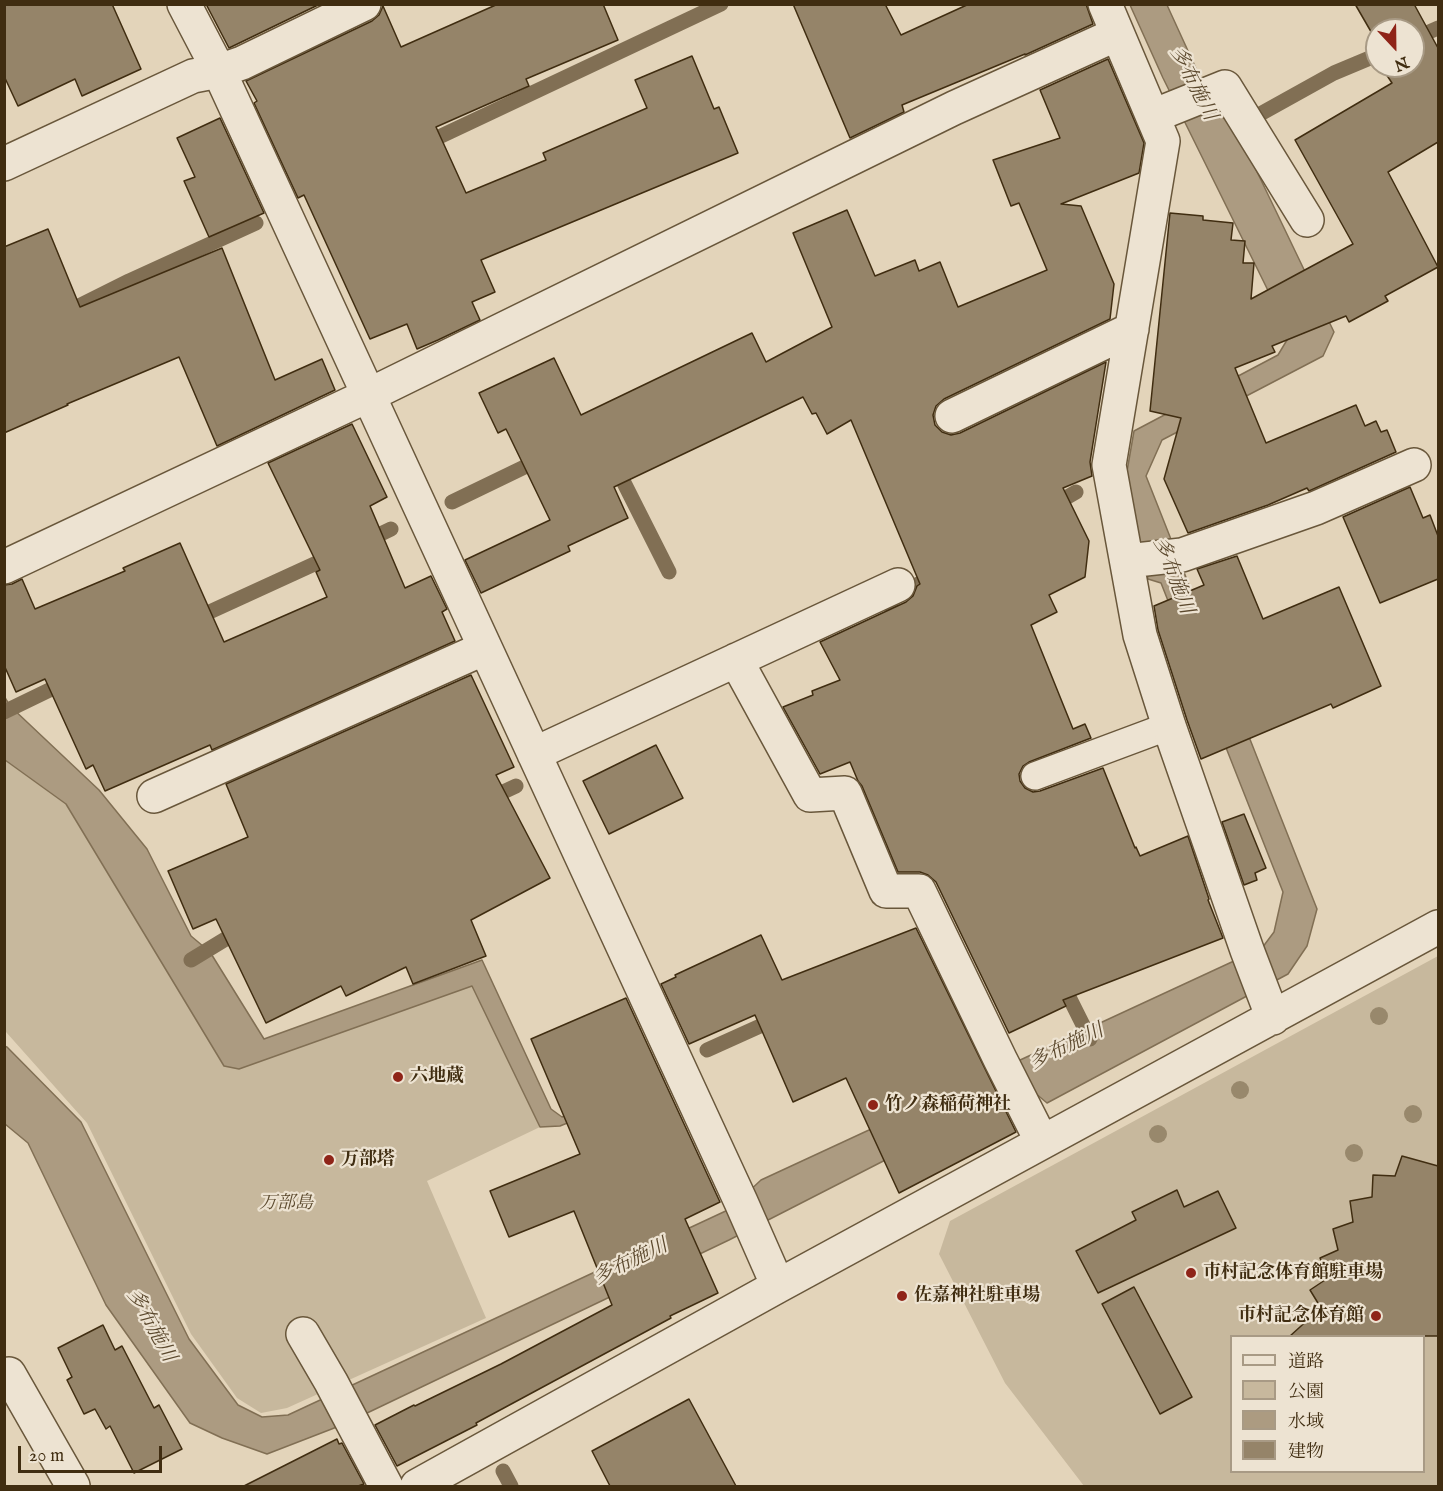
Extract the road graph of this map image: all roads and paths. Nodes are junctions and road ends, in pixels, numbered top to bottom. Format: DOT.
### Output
graph roads {
  1 [pos="184,4"];
  2 [pos="364,4"];
  3 [pos="1111,19"];
  4 [pos="219,71"];
  5 [pos="1153,116"];
  6 [pos="4,164"];
  7 [pos="1307,220"];
  8 [pos="1132,329"];
  9 [pos="369,395"];
  10 [pos="952,416"];
  11 [pos="1414,465"];
  12 [pos="1127,561"];
  13 [pos="4,567"];
  14 [pos="898,585"];
  15 [pos="485,648"];
  16 [pos="736,660"];
  17 [pos="1169,726"];
  18 [pos="534,754"];
  19 [pos="1035,776"];
  20 [pos="154,796"];
  21 [pos="1438,927"];
  22 [pos="1268,1006"];
  23 [pos="1042,1142"];
  24 [pos="778,1286"];
  25 [pos="303,1334"];
  26 [pos="4,1377"];
  27 [pos="73,1486"];
  28 [pos="386,1486"];
  29 [pos="417,1486"];
  1 -- 4 [label="street"];
  2 -- 4 [label="street"];
  3 -- 5 [label="street"];
  3 -- 9 [label="street"];
  4 -- 6 [label="street"];
  4 -- 9 [label="street"];
  5 -- 7 [label="street"];
  5 -- 8 [label="street"];
  8 -- 10 [label="street"];
  8 -- 12 [label="street"];
  9 -- 13 [label="street"];
  9 -- 15 [label="street"];
  11 -- 12 [label="street"];
  12 -- 17 [label="street"];
  14 -- 16 [label="street"];
  15 -- 18 [label="street"];
  15 -- 20 [label="street"];
  16 -- 18 [label="street"];
  16 -- 23 [label="street"];
  17 -- 19 [label="lane"];
  17 -- 22 [label="street"];
  18 -- 24 [label="street"];
  21 -- 22 [label="street"];
  22 -- 23 [label="street"];
  23 -- 24 [label="street"];
  24 -- 29 [label="street"];
  25 -- 28 [label="street"];
  26 -- 27 [label="street"];
}
